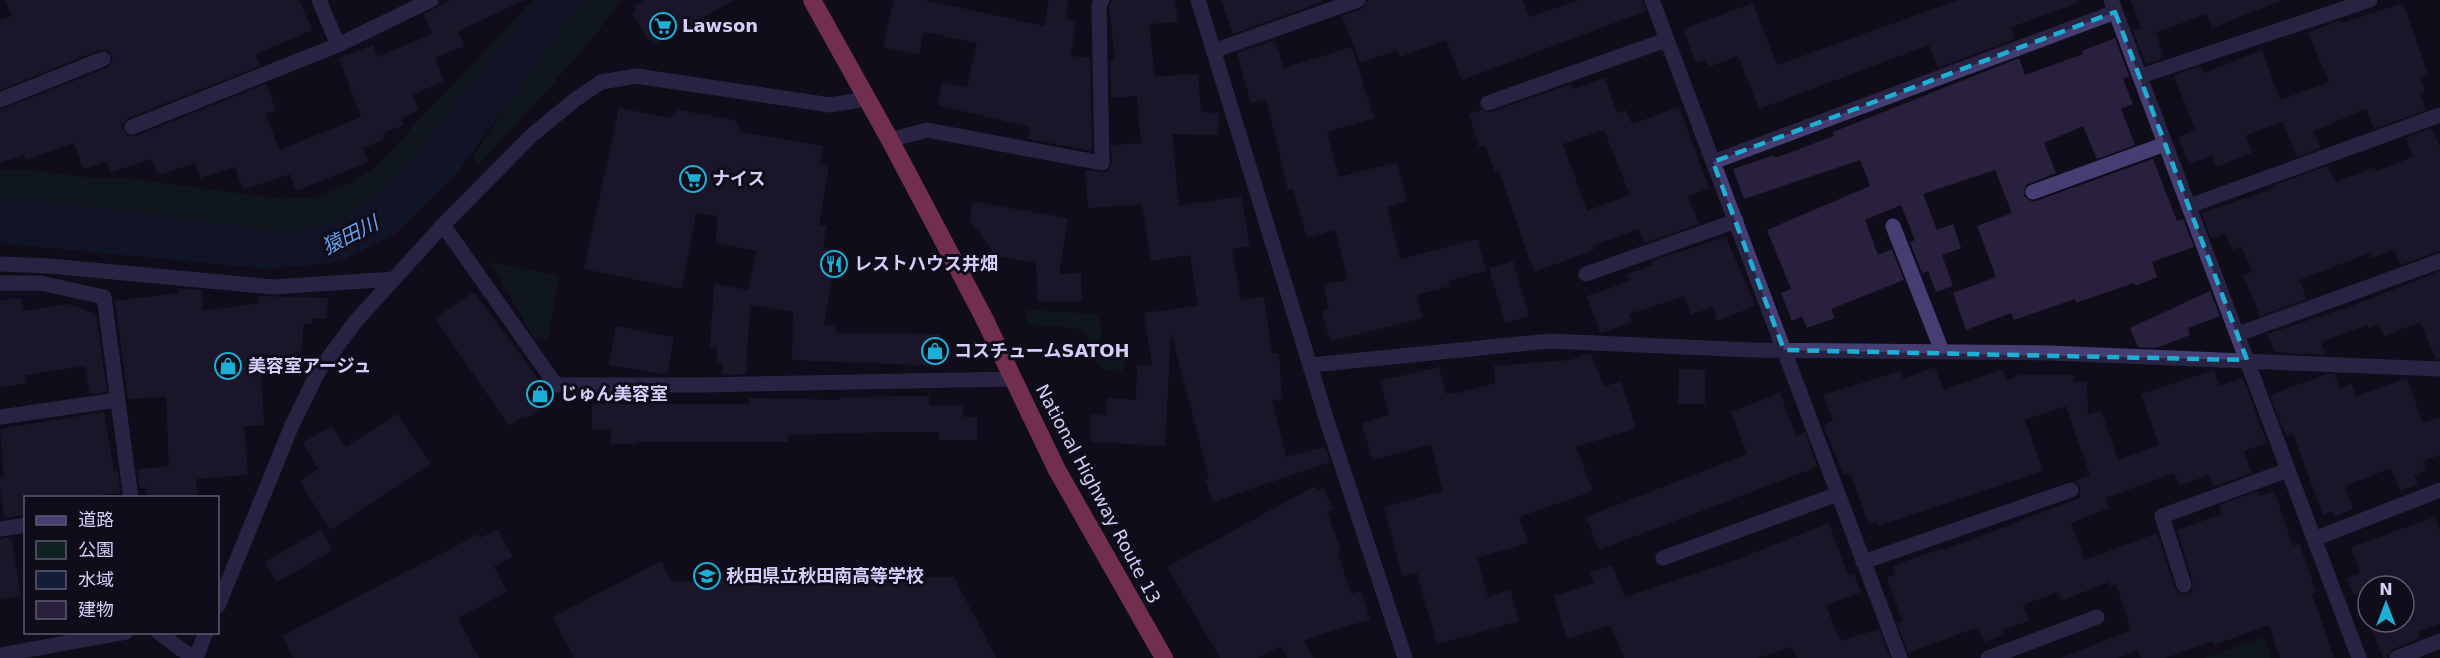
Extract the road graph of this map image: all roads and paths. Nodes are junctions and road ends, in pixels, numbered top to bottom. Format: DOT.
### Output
graph roads {
  1 [pos="319,0"];
  2 [pos="431,0"];
  3 [pos="812,0"];
  4 [pos="1102,0"];
  5 [pos="1198,0"];
  6 [pos="1358,0"];
  7 [pos="1652,0"];
  8 [pos="2370,0"];
  9 [pos="2113,6"];
  10 [pos="1666,39"];
  11 [pos="338,45"];
  12 [pos="1213,51"];
  13 [pos="103,59"];
  14 [pos="2141,76"];
  15 [pos="867,99"];
  16 [pos="0,100"];
  17 [pos="1488,104"];
  18 [pos="2440,115"];
  19 [pos="132,127"];
  20 [pos="890,140"];
  21 [pos="2165,144"];
  22 [pos="1713,162"];
  23 [pos="2033,192"];
  24 [pos="2189,206"];
  25 [pos="1736,221"];
  26 [pos="443,225"];
  27 [pos="1893,226"];
  28 [pos="2440,261"];
  29 [pos="0,264"];
  30 [pos="1586,274"];
  31 [pos="394,279"];
  32 [pos="0,283"];
  33 [pos="2238,334"];
  34 [pos="1784,350"];
  35 [pos="1942,351"];
  36 [pos="2247,360"];
  37 [pos="1311,365"];
  38 [pos="2440,369"];
  39 [pos="1012,379"];
  40 [pos="117,400"];
  41 [pos="0,417"];
  42 [pos="2288,470"];
  43 [pos="2071,490"];
  44 [pos="2440,490"];
  45 [pos="1838,494"];
  46 [pos="131,496"];
  47 [pos="24,525"];
  48 [pos="0,529"];
  49 [pos="2314,539"];
  50 [pos="1663,558"];
  51 [pos="1863,562"];
  52 [pos="2184,585"];
  53 [pos="219,604"];
  54 [pos="2097,617"];
  55 [pos="122,634"];
  56 [pos="159,634"];
  57 [pos="206,634"];
  58 [pos="2440,641"];
  59 [pos="42,653"];
  60 [pos="0,655"];
  61 [pos="194,658"];
  62 [pos="1164,658"];
  63 [pos="1405,658"];
  64 [pos="1900,658"];
  65 [pos="1988,658"];
  66 [pos="2359,658"];
  67 [pos="2397,658"];
  1 -- 11 [label="street"];
  2 -- 11 [label="street"];
  3 -- 15 [label="highway, National Highway Route 13"];
  4 -- 20 [label="street"];
  5 -- 12 [label="street"];
  6 -- 12 [label="street"];
  7 -- 10 [label="street"];
  8 -- 14 [label="street"];
  9 -- 14 [label="street"];
  9 -- 22 [label="street"];
  10 -- 17 [label="street"];
  10 -- 22 [label="street"];
  11 -- 19 [label="street"];
  12 -- 37 [label="street"];
  13 -- 16 [label="street"];
  14 -- 21 [label="street"];
  15 -- 20 [label="highway, National Highway Route 13"];
  15 -- 26 [label="street"];
  18 -- 24 [label="street"];
  20 -- 39 [label="highway, National Highway Route 13"];
  21 -- 23 [label="street"];
  21 -- 24 [label="street"];
  22 -- 25 [label="street"];
  24 -- 33 [label="street"];
  25 -- 30 [label="street"];
  25 -- 34 [label="street"];
  26 -- 31 [label="street"];
  26 -- 39 [label="street"];
  27 -- 35 [label="street"];
  28 -- 33 [label="street"];
  29 -- 31 [label="street"];
  31 -- 53 [label="street"];
  32 -- 40 [label="street"];
  33 -- 36 [label="street"];
  34 -- 35 [label="street"];
  34 -- 37 [label="street"];
  34 -- 45 [label="street"];
  35 -- 36 [label="street"];
  36 -- 38 [label="street"];
  36 -- 42 [label="street"];
  37 -- 63 [label="street"];
  39 -- 62 [label="highway, National Highway Route 13"];
  40 -- 41 [label="street"];
  40 -- 46 [label="street"];
  42 -- 49 [label="street"];
  42 -- 52 [label="street"];
  43 -- 51 [label="street"];
  44 -- 49 [label="street"];
  45 -- 50 [label="street"];
  45 -- 51 [label="street"];
  47 -- 48 [label="street"];
  49 -- 66 [label="street"];
  51 -- 64 [label="street"];
  54 -- 65 [label="street"];
  55 -- 59 [label="street"];
  56 -- 61 [label="street"];
  57 -- 61 [label="street"];
  58 -- 67 [label="street"];
  59 -- 60 [label="street"];
}
